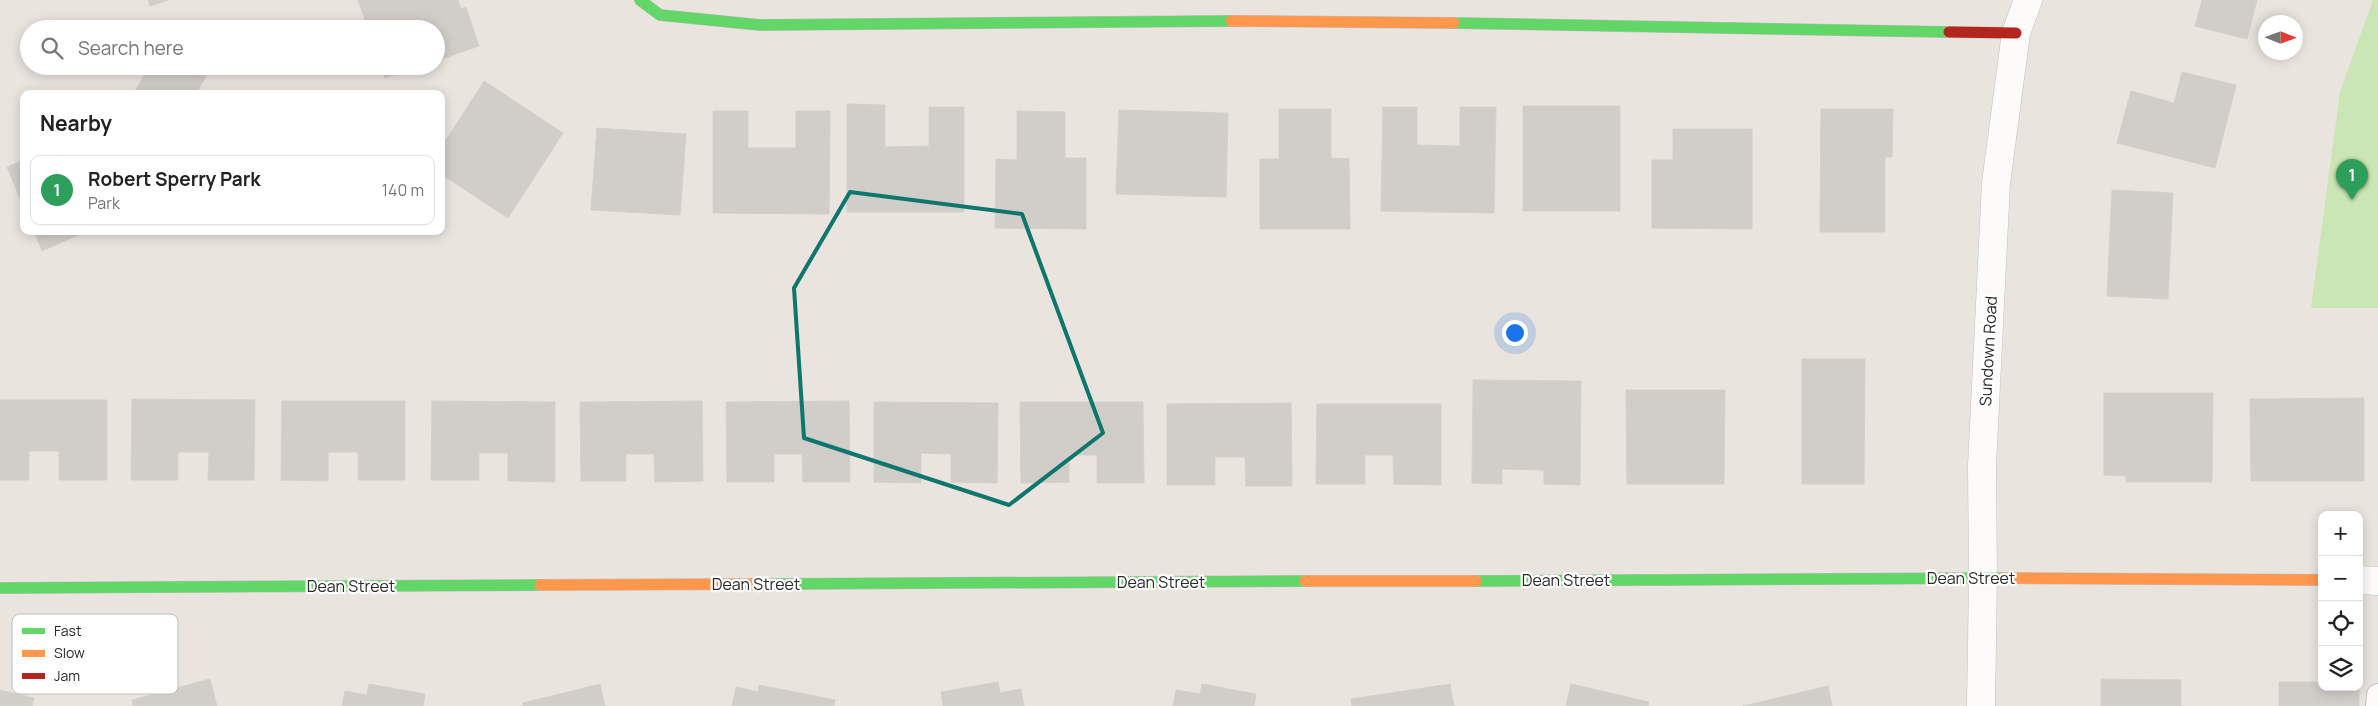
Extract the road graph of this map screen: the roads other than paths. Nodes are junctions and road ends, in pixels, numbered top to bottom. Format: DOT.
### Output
graph roads {
  1 [pos="640,0"];
  2 [pos="2028,0"];
  3 [pos="2016,33"];
  4 [pos="1983,578"];
  5 [pos="2318,580"];
  6 [pos="2363,580"];
  7 [pos="2378,580"];
  8 [pos="0,588"];
  9 [pos="2378,695"];
  10 [pos="1981,706"];
  11 [pos="2378,706"];
  1 -- 3 [label="street"];
  2 -- 3 [label="street, Sundown Road"];
  3 -- 4 [label="street, Sundown Road"];
  4 -- 5 [label="street, Dean Street"];
  4 -- 8 [label="street, Dean Street"];
  4 -- 10 [label="street, Sundown Road"];
  6 -- 7 [label="street"];
  9 -- 11 [label="lane"];
}
